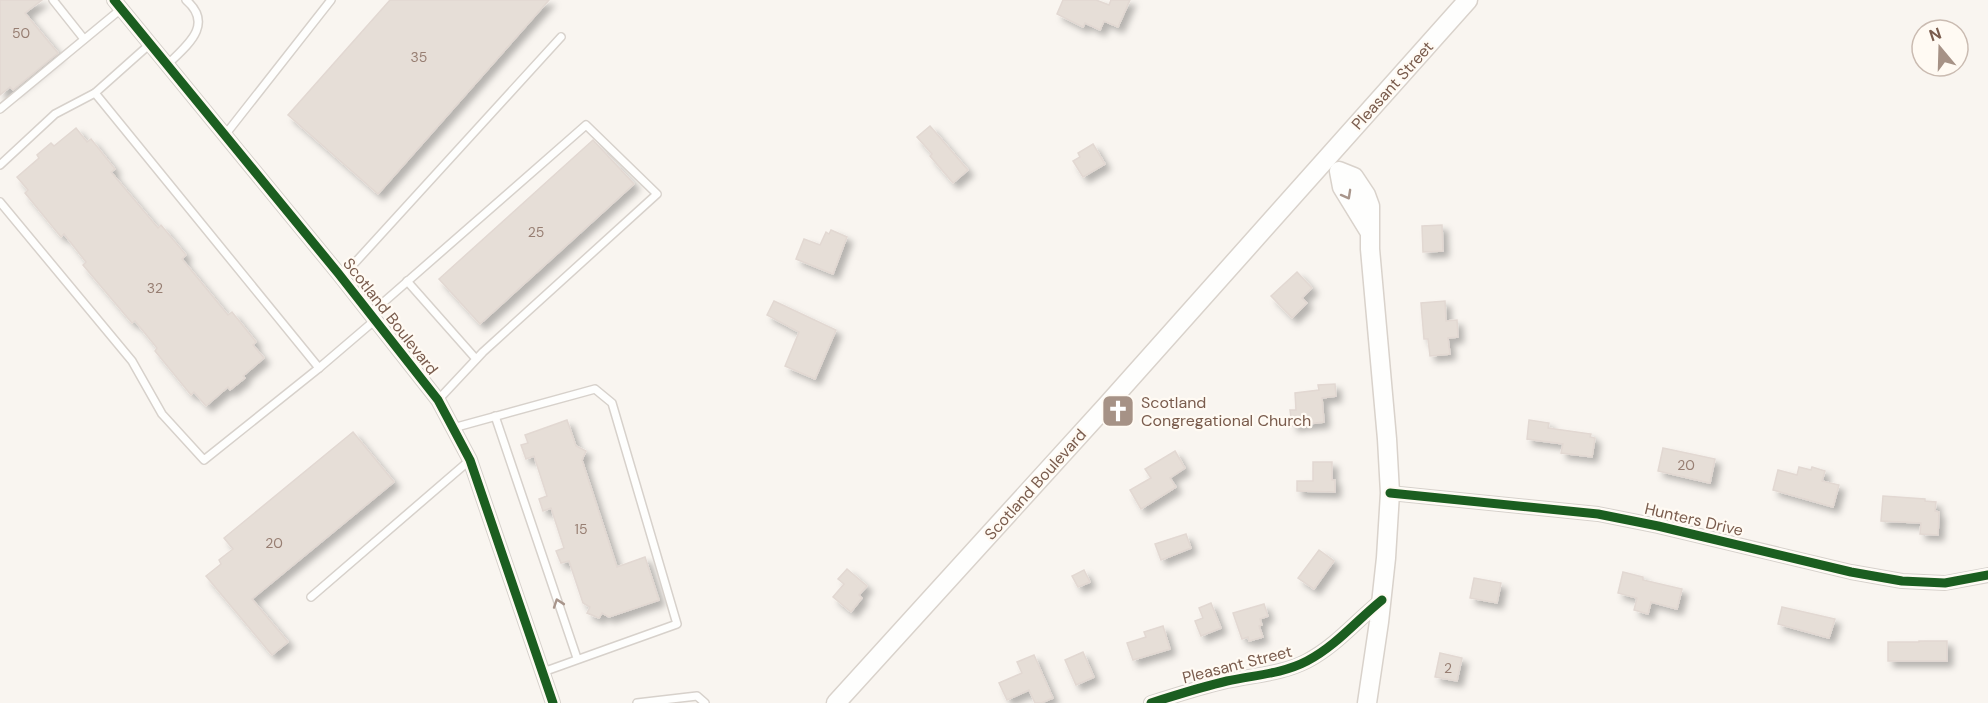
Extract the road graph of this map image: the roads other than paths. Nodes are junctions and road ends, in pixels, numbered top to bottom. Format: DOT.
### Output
graph roads {
  1 [pos="53,0"];
  2 [pos="186,0"];
  3 [pos="331,0"];
  4 [pos="1468,0"];
  5 [pos="117,4"];
  6 [pos="561,37"];
  7 [pos="84,39"];
  8 [pos="150,45"];
  9 [pos="167,65"];
  10 [pos="94,93"];
  11 [pos="0,109"];
  12 [pos="225,135"];
  13 [pos="1328,156"];
  14 [pos="0,165"];
  15 [pos="0,202"];
  16 [pos="341,278"];
  17 [pos="407,281"];
  18 [pos="371,318"];
  19 [pos="476,359"];
  20 [pos="319,368"];
  21 [pos="438,400"];
  22 [pos="495,416"];
  23 [pos="453,429"];
  24 [pos="470,460"];
  25 [pos="1390,493"];
  26 [pos="1988,575"];
  27 [pos="311,597"];
  28 [pos="1382,600"];
  29 [pos="577,658"];
  30 [pos="543,672"];
  31 [pos="553,703"];
  32 [pos="641,703"];
  33 [pos="705,703"];
  34 [pos="836,703"];
  35 [pos="1151,703"];
  36 [pos="1367,703"];
  1 -- 7 [label="lane"];
  2 -- 9 [label="lane"];
  3 -- 12 [label="lane"];
  4 -- 13 [label="main road, Pleasant Street"];
  5 -- 7 [label="lane"];
  5 -- 8 [label="street, Scotland Boulevard"];
  6 -- 16 [label="lane"];
  7 -- 11 [label="lane"];
  8 -- 9 [label="street, Scotland Boulevard"];
  8 -- 10 [label="lane"];
  9 -- 12 [label="street, Scotland Boulevard"];
  10 -- 14 [label="lane"];
  10 -- 20 [label="lane"];
  12 -- 16 [label="street, Scotland Boulevard"];
  13 -- 25 [label="main road"];
  13 -- 34 [label="main road, Scotland Boulevard"];
  15 -- 20 [label="lane"];
  16 -- 18 [label="street, Scotland Boulevard"];
  17 -- 18 [label="lane"];
  17 -- 19 [label="lane"];
  17 -- 19 [label="lane"];
  18 -- 20 [label="lane"];
  18 -- 21 [label="street, Scotland Boulevard"];
  19 -- 21 [label="lane"];
  21 -- 23 [label="street, Scotland Boulevard"];
  22 -- 23 [label="lane"];
  29 -- 22 [label="lane, one-way"];
  22 -- 29 [label="lane"];
  23 -- 24 [label="street, Scotland Boulevard"];
  24 -- 27 [label="lane"];
  24 -- 30 [label="street, Scotland Boulevard"];
  25 -- 26 [label="street, Hunters Drive"];
  25 -- 28 [label="main road"];
  28 -- 35 [label="street, Pleasant Street"];
  28 -- 36 [label="main road"];
  29 -- 30 [label="lane"];
  30 -- 31 [label="street, Scotland Boulevard"];
  32 -- 33 [label="lane"];
}
